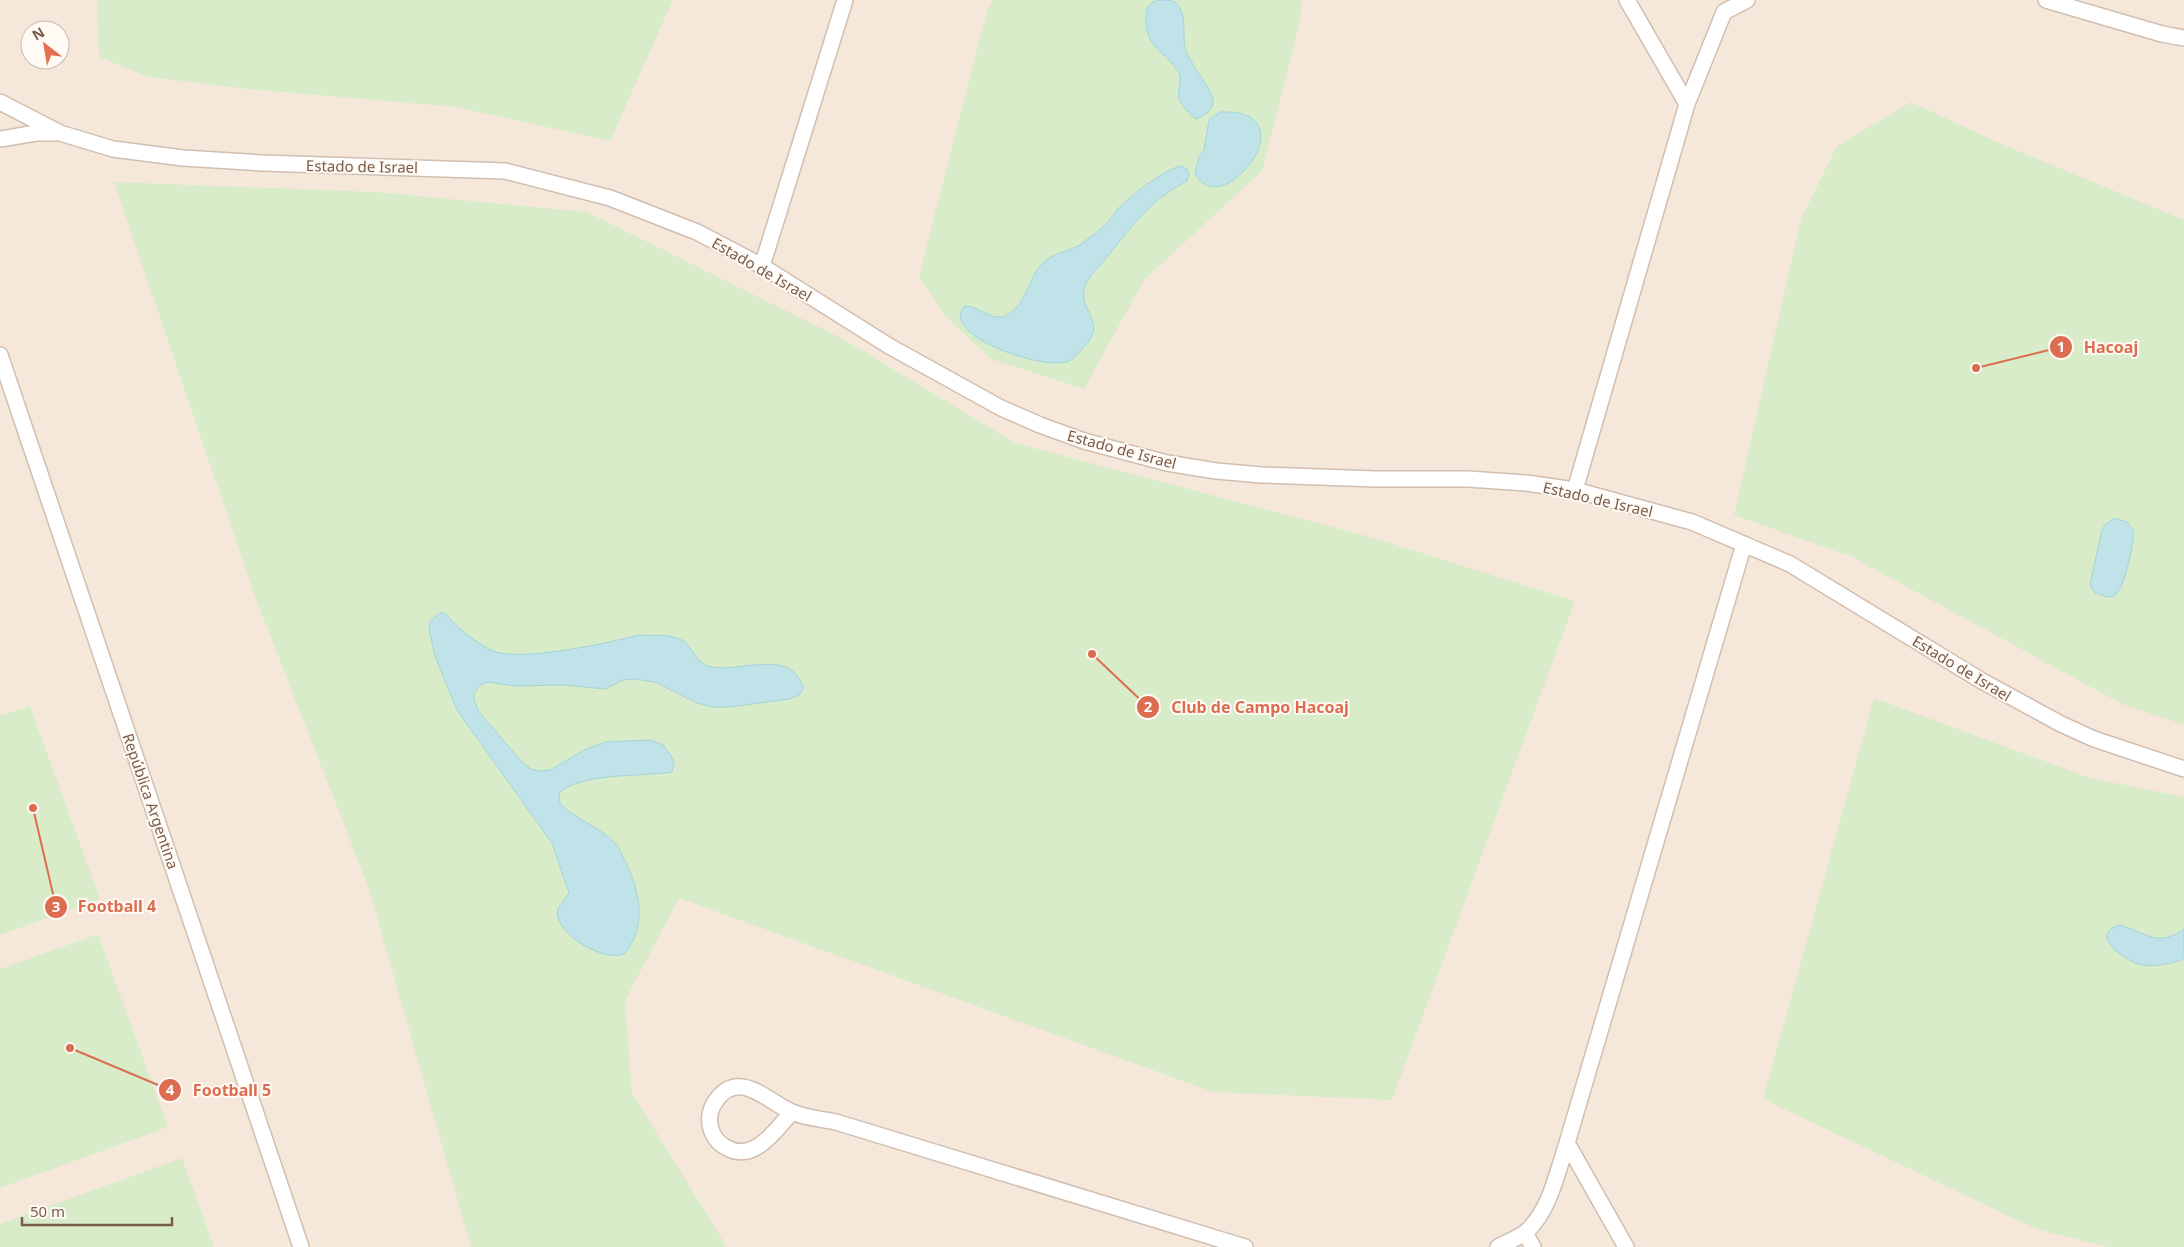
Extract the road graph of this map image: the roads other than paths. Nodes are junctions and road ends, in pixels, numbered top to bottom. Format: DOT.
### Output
graph roads {
  1 [pos="845,0"];
  2 [pos="1627,0"];
  3 [pos="1747,0"];
  4 [pos="2046,0"];
  5 [pos="1721,6"];
  6 [pos="2184,38"];
  7 [pos="0,102"];
  8 [pos="1686,104"];
  9 [pos="60,133"];
  10 [pos="0,139"];
  11 [pos="762,266"];
  12 [pos="0,355"];
  13 [pos="1574,490"];
  14 [pos="1744,544"];
  15 [pos="2184,769"];
  16 [pos="792,1112"];
  17 [pos="1567,1144"];
  18 [pos="1525,1233"];
  19 [pos="301,1247"];
  20 [pos="1245,1247"];
  21 [pos="1498,1247"];
  22 [pos="1533,1247"];
  23 [pos="1626,1247"];
  1 -- 11 [label="street"];
  2 -- 8 [label="street"];
  3 -- 5 [label="street"];
  4 -- 6 [label="street"];
  5 -- 8 [label="street"];
  7 -- 9 [label="street, Estado de Israel"];
  8 -- 13 [label="street"];
  9 -- 10 [label="street, Estado de Israel"];
  9 -- 11 [label="street, Estado de Israel"];
  11 -- 13 [label="street, Estado de Israel"];
  12 -- 19 [label="street, República Argentina"];
  13 -- 14 [label="street, Estado de Israel"];
  14 -- 15 [label="street, Estado de Israel"];
  14 -- 17 [label="street"];
  16 -- 16 [label="street"];
  16 -- 20 [label="street"];
  17 -- 18 [label="street"];
  17 -- 23 [label="street"];
  18 -- 21 [label="street"];
  18 -- 22 [label="street"];
}
